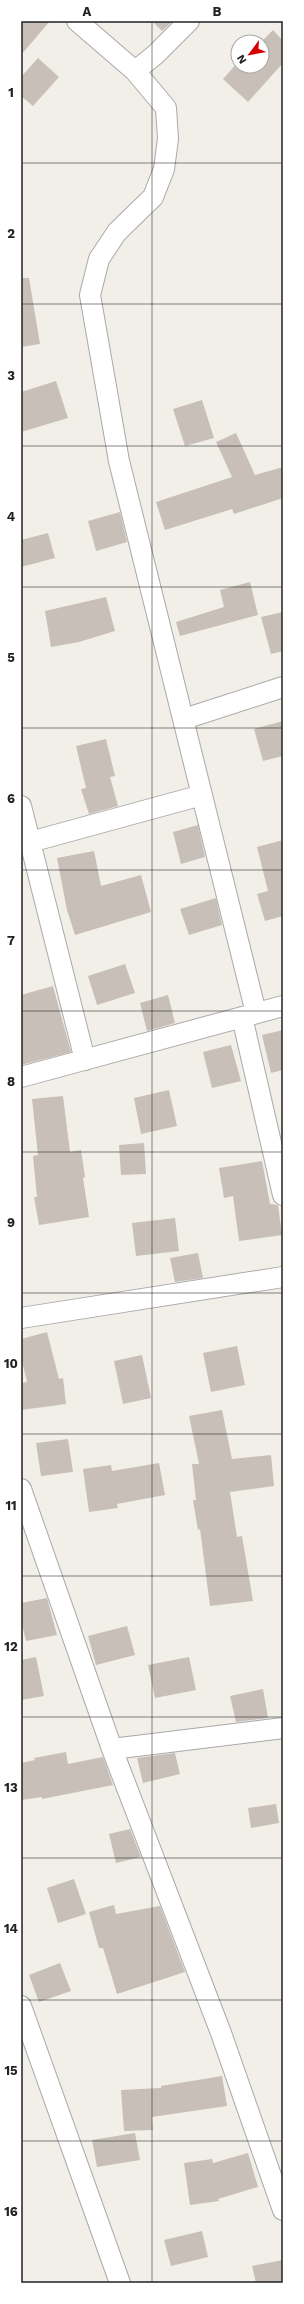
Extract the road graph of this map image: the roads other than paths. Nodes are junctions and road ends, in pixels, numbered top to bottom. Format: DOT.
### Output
graph roads {
  1 [pos="77,21"];
  2 [pos="189,21"];
  3 [pos="135,71"];
  4 [pos="283,687"];
  5 [pos="184,719"];
  6 [pos="202,795"];
  7 [pos="21,806"];
  8 [pos="30,842"];
  9 [pos="283,1006"];
  10 [pos="249,1015"];
  11 [pos="85,1060"];
  12 [pos="21,1077"];
  13 [pos="283,1195"];
  14 [pos="283,1277"];
  15 [pos="21,1318"];
  16 [pos="21,1489"];
  17 [pos="283,1728"];
  18 [pos="112,1750"];
  19 [pos="21,2006"];
  20 [pos="283,2210"];
  21 [pos="120,2283"];
  1 -- 3 [label="street"];
  2 -- 3 [label="street"];
  3 -- 5 [label="street"];
  4 -- 5 [label="street"];
  5 -- 6 [label="street"];
  6 -- 8 [label="street"];
  6 -- 10 [label="street"];
  7 -- 8 [label="street"];
  8 -- 11 [label="street"];
  9 -- 10 [label="street"];
  10 -- 11 [label="street"];
  10 -- 13 [label="street"];
  11 -- 12 [label="street"];
  14 -- 15 [label="street"];
  16 -- 18 [label="street"];
  17 -- 18 [label="street"];
  18 -- 20 [label="street"];
  19 -- 21 [label="street"];
}
